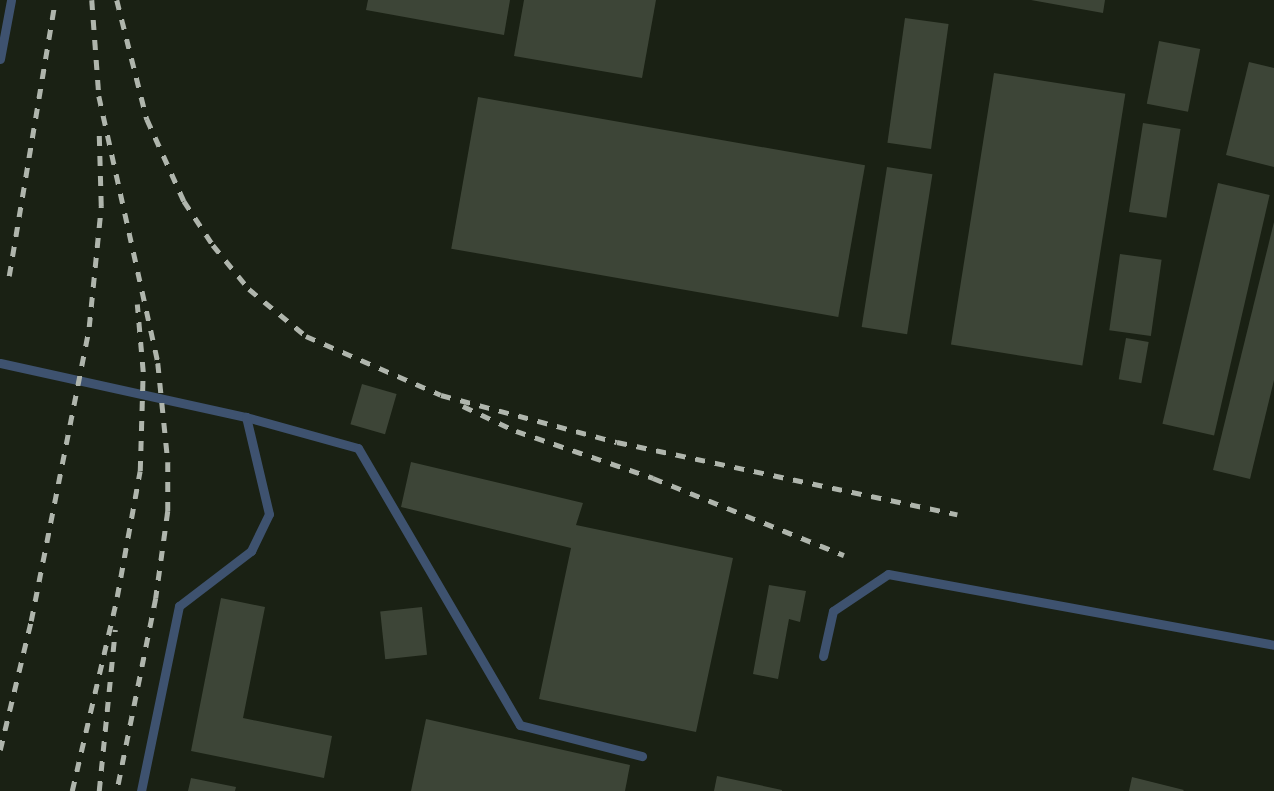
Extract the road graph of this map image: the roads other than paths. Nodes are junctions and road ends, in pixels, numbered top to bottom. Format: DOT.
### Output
graph roads {
  1 [pos="11,0"];
  2 [pos="0,59"];
  3 [pos="0,363"];
  4 [pos="246,417"];
  5 [pos="1274,645"];
  6 [pos="823,656"];
  7 [pos="642,756"];
  8 [pos="141,791"];
  1 -- 2 [label="lane"];
  3 -- 4 [label="lane"];
  4 -- 7 [label="lane"];
  4 -- 8 [label="lane"];
  5 -- 6 [label="lane"];
}
